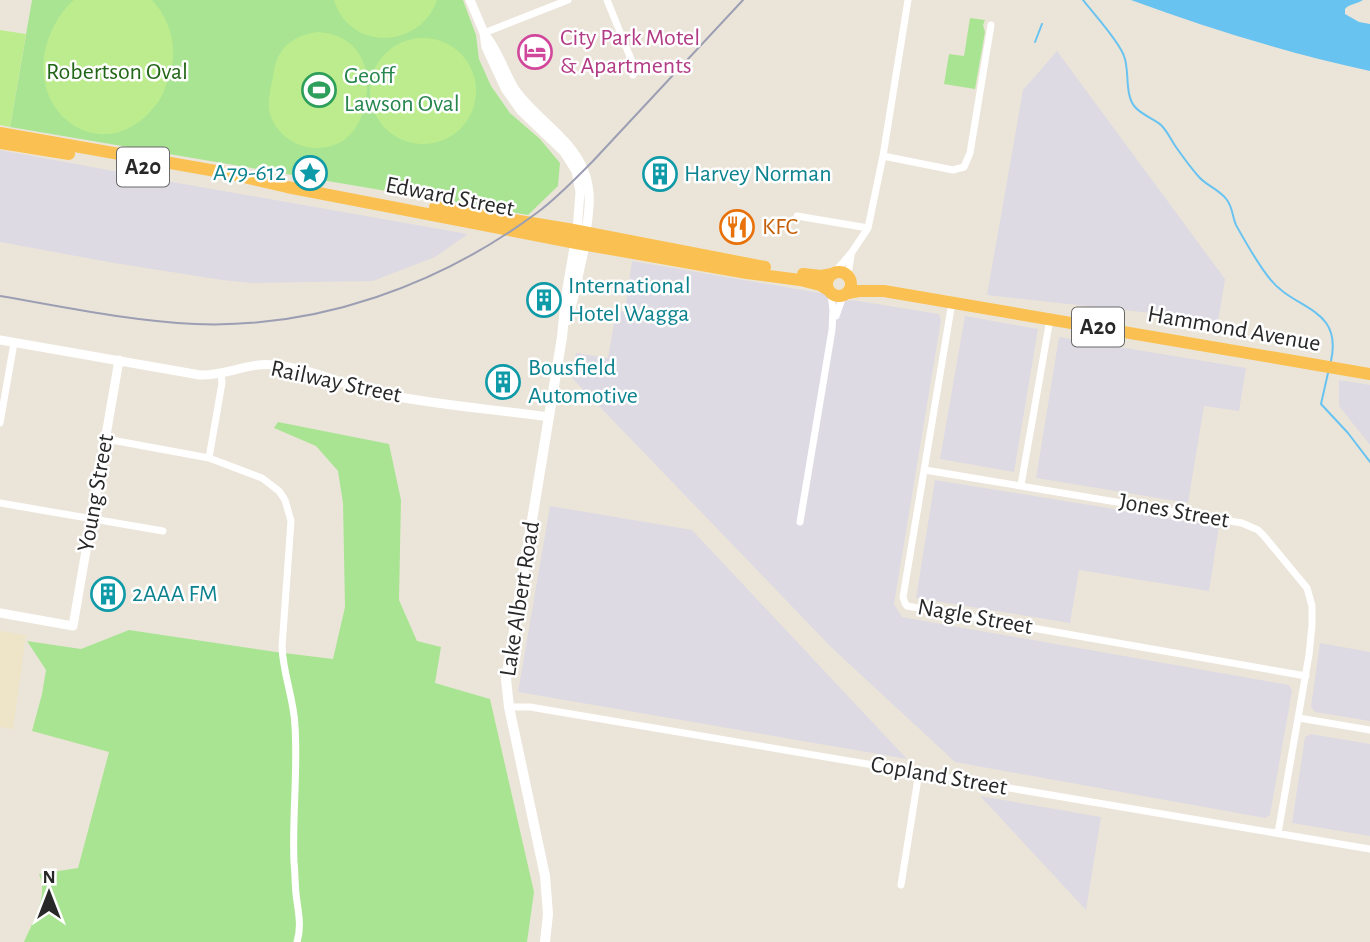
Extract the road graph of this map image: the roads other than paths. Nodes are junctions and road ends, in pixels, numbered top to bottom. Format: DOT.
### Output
graph roads {
  1 [pos="470,0"];
  2 [pos="568,0"];
  3 [pos="607,0"];
  4 [pos="908,0"];
  5 [pos="991,25"];
  6 [pos="484,33"];
  7 [pos="633,75"];
  8 [pos="0,133"];
  9 [pos="0,143"];
  10 [pos="883,156"];
  11 [pos="288,187"];
  12 [pos="797,216"];
  13 [pos="868,228"];
  14 [pos="581,238"];
  15 [pos="852,252"];
  16 [pos="833,273"];
  17 [pos="850,277"];
  18 [pos="884,291"];
  19 [pos="838,293"];
  20 [pos="952,302"];
  21 [pos="1050,319"];
  22 [pos="0,340"];
  23 [pos="14,343"];
  24 [pos="120,360"];
  25 [pos="221,373"];
  26 [pos="1370,374"];
  27 [pos="549,417"];
  28 [pos="0,423"];
  29 [pos="106,439"];
  30 [pos="209,458"];
  31 [pos="925,470"];
  32 [pos="1021,485"];
  33 [pos="0,503"];
  34 [pos="92,519"];
  35 [pos="800,522"];
  36 [pos="163,531"];
  37 [pos="0,613"];
  38 [pos="1306,676"];
  39 [pos="509,707"];
  40 [pos="1299,718"];
  41 [pos="1370,730"];
  42 [pos="919,772"];
  43 [pos="1278,833"];
  44 [pos="1370,849"];
  45 [pos="901,885"];
  46 [pos="297,942"];
  47 [pos="545,942"];
  1 -- 6 [label="street"];
  2 -- 6 [label="street"];
  3 -- 7 [label="street"];
  4 -- 10 [label="street"];
  5 -- 10 [label="street"];
  6 -- 14 [label="street"];
  8 -- 11 [label="highway, Edward Street / A20"];
  9 -- 11 [label="highway, Edward Street / A20"];
  10 -- 13 [label="street"];
  11 -- 14 [label="highway, Edward Street / A20"];
  12 -- 13 [label="street"];
  13 -- 15 [label="street"];
  14 -- 16 [label="highway, A20"];
  14 -- 19 [label="highway, Hammond Avenue / A20"];
  14 -- 27 [label="main road, Lake Albert Road"];
  15 -- 16 [label="street"];
  15 -- 17 [label="street"];
  16 -- 17 [label="highway, A20"];
  16 -- 19 [label="highway"];
  17 -- 18 [label="highway, Hammond Avenue / A20"];
  17 -- 19 [label="highway"];
  18 -- 19 [label="highway, Hammond Avenue / A20"];
  18 -- 20 [label="highway, Hammond Avenue / A20"];
  19 -- 35 [label="street"];
  20 -- 21 [label="highway, Hammond Avenue / A20"];
  20 -- 31 [label="street, Nagle Street"];
  21 -- 26 [label="highway, Hammond Avenue / A20"];
  21 -- 32 [label="street"];
  22 -- 23 [label="street, Railway Street"];
  23 -- 24 [label="street, Railway Street"];
  23 -- 28 [label="street"];
  24 -- 25 [label="street, Railway Street"];
  24 -- 29 [label="street, Young Street"];
  25 -- 27 [label="street, Railway Street"];
  25 -- 30 [label="street"];
  27 -- 39 [label="main road, Lake Albert Road"];
  29 -- 30 [label="street"];
  29 -- 34 [label="street, Young Street"];
  30 -- 46 [label="street"];
  31 -- 32 [label="street, Jones Street"];
  31 -- 38 [label="street, Nagle Street"];
  32 -- 38 [label="street, Jones Street"];
  33 -- 34 [label="street"];
  34 -- 36 [label="street"];
  34 -- 37 [label="street, Young Street"];
  38 -- 40 [label="street, Jones Street"];
  39 -- 42 [label="street, Copland Street"];
  39 -- 47 [label="main road, Lake Albert Road"];
  40 -- 41 [label="street"];
  40 -- 43 [label="street, Jones Street"];
  42 -- 43 [label="street, Copland Street"];
  42 -- 45 [label="street"];
  43 -- 44 [label="street, Copland Street"];
}
